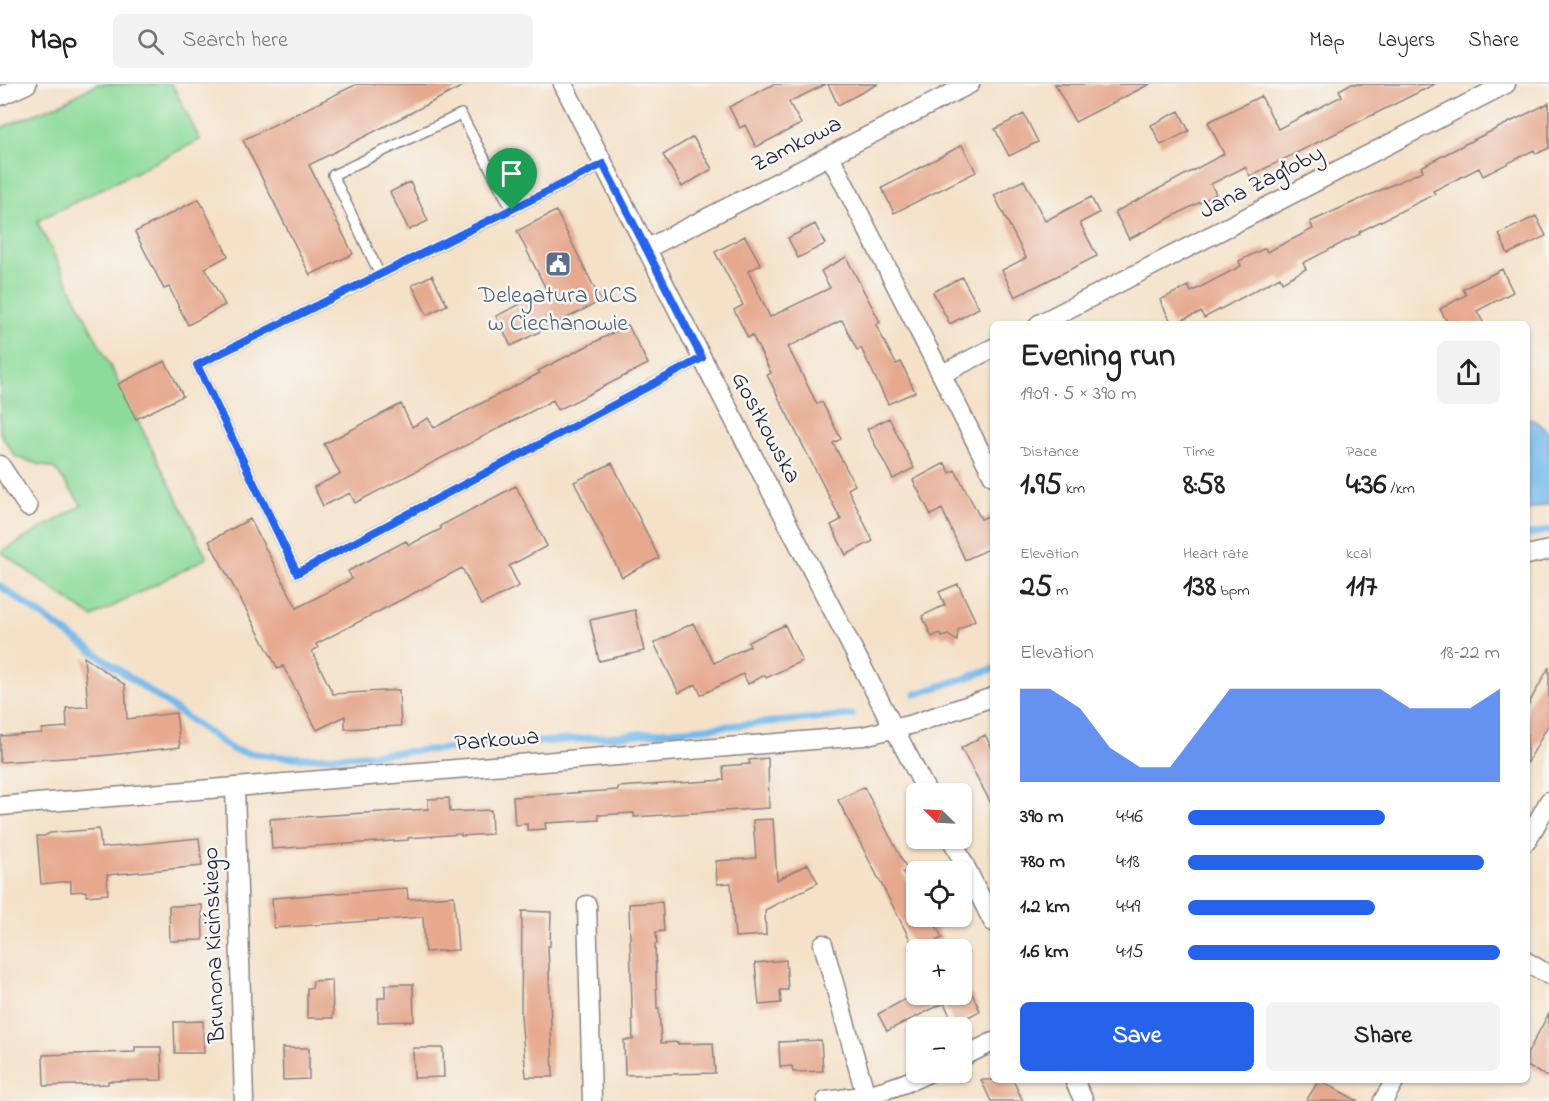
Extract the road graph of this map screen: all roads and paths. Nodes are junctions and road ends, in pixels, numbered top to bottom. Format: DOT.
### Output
graph roads {
  1 [pos="27,84"];
  2 [pos="563,84"];
  3 [pos="970,84"];
  4 [pos="1506,84"];
  5 [pos="0,96"];
  6 [pos="830,156"];
  7 [pos="603,164"];
  8 [pos="512,210"];
  9 [pos="646,249"];
  10 [pos="380,275"];
  11 [pos="1045,321"];
  12 [pos="990,350"];
  13 [pos="702,358"];
  14 [pos="942,374"];
  15 [pos="0,465"];
  16 [pos="990,470"];
  17 [pos="28,507"];
  18 [pos="1549,550"];
  19 [pos="1530,554"];
  20 [pos="990,698"];
  21 [pos="895,729"];
  22 [pos="922,783"];
  23 [pos="235,787"];
  24 [pos="1549,801"];
  25 [pos="0,806"];
  26 [pos="1530,836"];
  27 [pos="956,849"];
  28 [pos="587,905"];
  29 [pos="990,916"];
  30 [pos="823,944"];
  31 [pos="1530,964"];
  32 [pos="1549,975"];
  33 [pos="990,1043"];
  34 [pos="972,1052"];
  35 [pos="906,1083"];
  36 [pos="1075,1083"];
  37 [pos="1393,1083"];
  38 [pos="867,1096"];
  39 [pos="244,1101"];
  40 [pos="592,1101"];
  41 [pos="826,1101"];
  42 [pos="1084,1101"];
  43 [pos="1383,1101"];
  1 -- 5 [label="street"];
  2 -- 7 [label="street, Gostkowska"];
  3 -- 6 [label="street, Zamkowa"];
  4 -- 11 [label="street, Jana Zagłoby"];
  6 -- 9 [label="street, Zamkowa"];
  6 -- 14 [label="street"];
  7 -- 8 [label="lane"];
  7 -- 9 [label="street, Gostkowska"];
  8 -- 10 [label="lane"];
  8 -- 10 [label="lane"];
  9 -- 13 [label="street, Gostkowska"];
  10 -- 13 [label="lane"];
  12 -- 14 [label="street"];
  13 -- 21 [label="street, Gostkowska"];
  14 -- 16 [label="street"];
  15 -- 17 [label="street"];
  18 -- 19 [label="street"];
  20 -- 21 [label="street, Parkowa"];
  21 -- 22 [label="street, Gostkowska"];
  21 -- 23 [label="street, Parkowa"];
  23 -- 25 [label="street, Parkowa"];
  23 -- 39 [label="street, Brunona Kicińskiego"];
  24 -- 26 [label="street"];
  27 -- 29 [label="street"];
  28 -- 40 [label="street"];
  30 -- 38 [label="street"];
  31 -- 32 [label="street"];
  33 -- 34 [label="street"];
  35 -- 38 [label="street"];
  36 -- 42 [label="street"];
  37 -- 43 [label="street"];
  38 -- 41 [label="street"];
}
